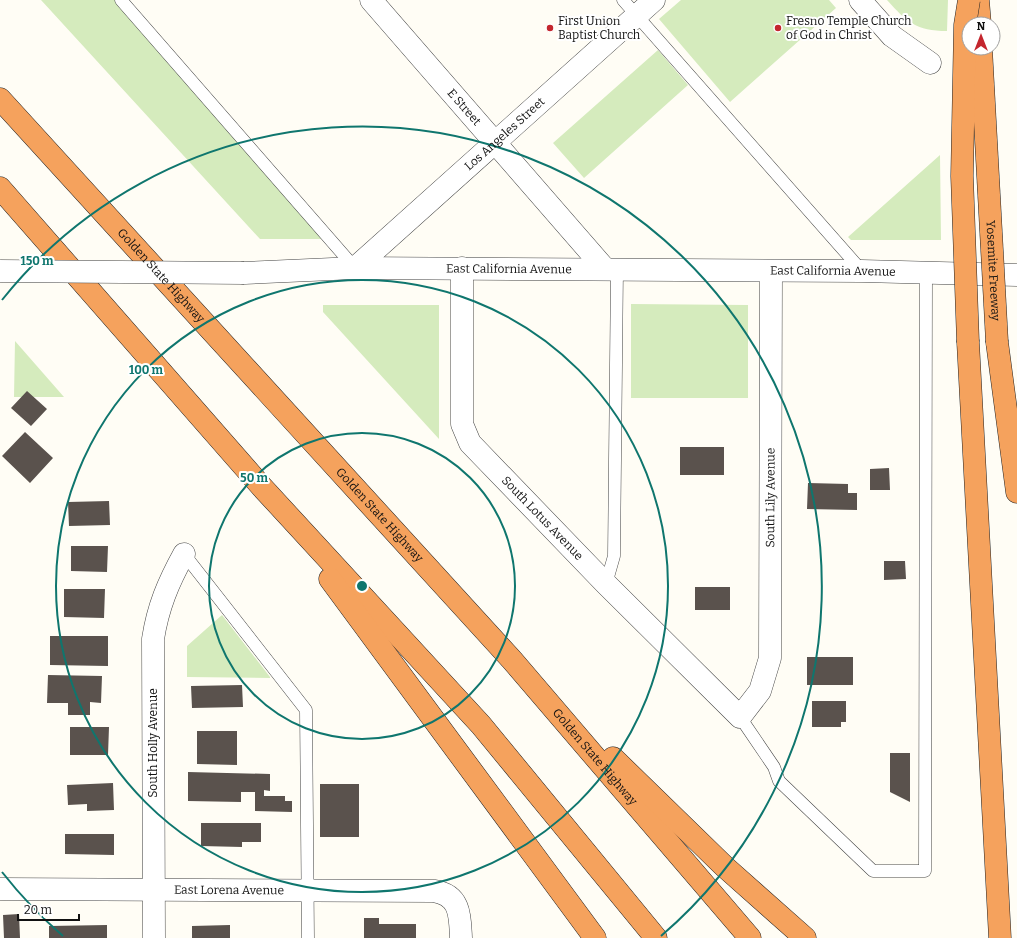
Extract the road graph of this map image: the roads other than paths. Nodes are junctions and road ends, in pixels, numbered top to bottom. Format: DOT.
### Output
graph roads {
  1 [pos="121,0"];
  2 [pos="371,0"];
  3 [pos="654,0"];
  4 [pos="860,0"];
  5 [pos="969,0"];
  6 [pos="978,0"];
  7 [pos="630,8"];
  8 [pos="979,16"];
  9 [pos="981,56"];
  10 [pos="930,64"];
  11 [pos="5,103"];
  12 [pos="496,142"];
  13 [pos="0,188"];
  14 [pos="355,268"];
  15 [pos="462,268"];
  16 [pos="611,269"];
  17 [pos="771,270"];
  18 [pos="862,270"];
  19 [pos="0,271"];
  20 [pos="926,273"];
  21 [pos="1017,275"];
  22 [pos="261,486"];
  23 [pos="1017,492"];
  24 [pos="184,554"];
  25 [pos="606,584"];
  26 [pos="512,660"];
  27 [pos="740,717"];
  28 [pos="0,889"];
  29 [pos="154,889"];
  30 [pos="308,890"];
  31 [pos="154,938"];
  32 [pos="308,938"];
  33 [pos="461,938"];
  34 [pos="595,938"];
  35 [pos="656,938"];
  36 [pos="750,938"];
  37 [pos="805,938"];
  38 [pos="1000,938"];
  1 -- 14 [label="lane"];
  2 -- 12 [label="street, E Street"];
  3 -- 7 [label="street, Los Angeles Street"];
  4 -- 10 [label="street"];
  5 -- 38 [label="highway, bridge"];
  6 -- 8 [label="highway"];
  7 -- 12 [label="street, Los Angeles Street"];
  7 -- 18 [label="lane"];
  9 -- 23 [label="highway, Yosemite Freeway, bridge"];
  11 -- 26 [label="highway, Golden State Highway"];
  12 -- 14 [label="street, Los Angeles Street"];
  12 -- 16 [label="street, E Street"];
  13 -- 22 [label="highway"];
  14 -- 15 [label="street, East California Avenue"];
  14 -- 19 [label="street, East California Avenue, bridge"];
  15 -- 16 [label="street, East California Avenue"];
  15 -- 25 [label="street, South Lotus Avenue"];
  16 -- 17 [label="street, East California Avenue"];
  16 -- 25 [label="lane"];
  17 -- 18 [label="street, East California Avenue"];
  17 -- 27 [label="street, South Lily Avenue"];
  18 -- 20 [label="street, East California Avenue"];
  20 -- 21 [label="street, East California Avenue"];
  20 -- 27 [label="lane"];
  22 -- 34 [label="highway"];
  22 -- 35 [label="highway"];
  24 -- 29 [label="street, South Holly Avenue"];
  24 -- 30 [label="lane"];
  25 -- 27 [label="street, South Lotus Avenue"];
  26 -- 36 [label="highway, Golden State Highway"];
  26 -- 37 [label="highway"];
  28 -- 29 [label="street, East Lorena Avenue"];
  29 -- 30 [label="street, East Lorena Avenue"];
  29 -- 31 [label="street, South Holly Avenue"];
  30 -- 32 [label="lane"];
  30 -- 33 [label="street, East Lorena Avenue"];
}
